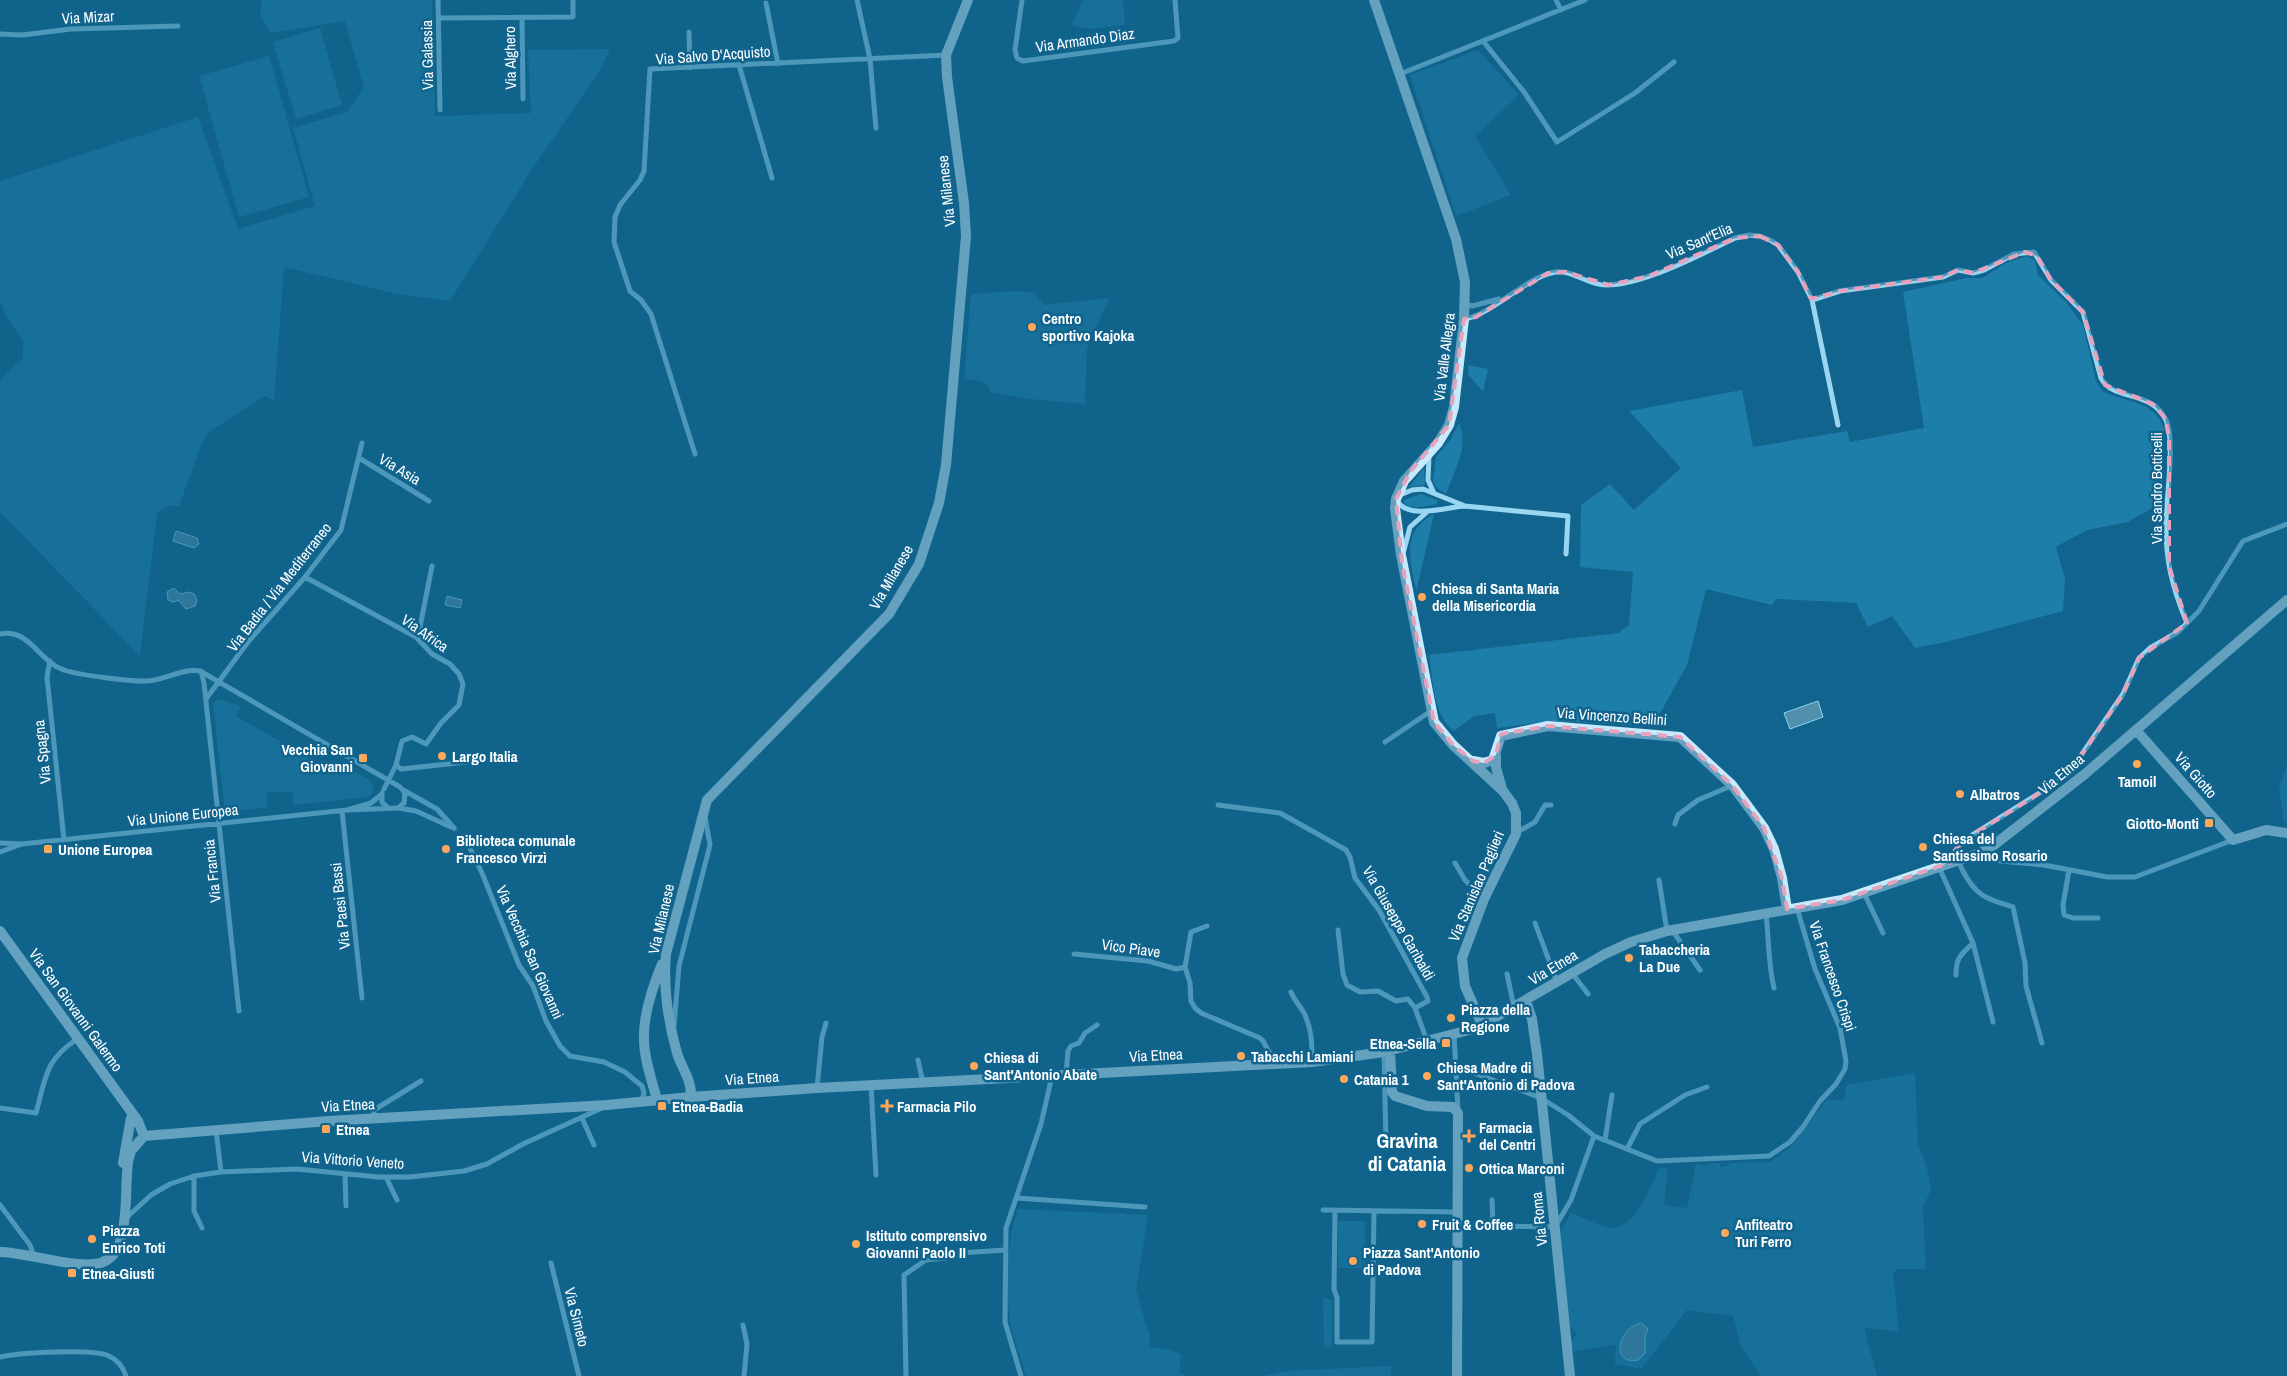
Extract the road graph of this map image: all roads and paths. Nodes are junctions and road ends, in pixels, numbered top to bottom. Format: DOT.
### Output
graph roads {
  1 [pos="438,0"];
  2 [pos="573,0"];
  3 [pos="857,0"];
  4 [pos="968,0"];
  5 [pos="1022,0"];
  6 [pos="1175,0"];
  7 [pos="1374,0"];
  8 [pos="1556,0"];
  9 [pos="1585,0"];
  10 [pos="766,4"];
  11 [pos="1561,10"];
  12 [pos="522,17"];
  13 [pos="439,18"];
  14 [pos="178,26"];
  15 [pos="689,32"];
  16 [pos="0,34"];
  17 [pos="1483,41"];
  18 [pos="946,55"];
  19 [pos="870,60"];
  20 [pos="1674,62"];
  21 [pos="778,64"];
  22 [pos="739,66"];
  23 [pos="690,68"];
  24 [pos="1399,74"];
  25 [pos="523,98"];
  26 [pos="440,110"];
  27 [pos="876,128"];
  28 [pos="772,178"];
  29 [pos="1506,296"];
  30 [pos="1812,300"];
  31 [pos="1465,304"];
  32 [pos="1464,319"];
  33 [pos="1838,425"];
  34 [pos="362,443"];
  35 [pos="1430,450"];
  36 [pos="695,454"];
  37 [pos="359,458"];
  38 [pos="1434,494"];
  39 [pos="1396,499"];
  40 [pos="429,501"];
  41 [pos="1465,506"];
  42 [pos="1430,510"];
  43 [pos="2287,524"];
  44 [pos="1566,554"];
  45 [pos="1402,563"];
  46 [pos="432,566"];
  47 [pos="306,577"];
  48 [pos="2287,600"];
  49 [pos="2187,623"];
  50 [pos="0,634"];
  51 [pos="416,637"];
  52 [pos="50,661"];
  53 [pos="200,671"];
  54 [pos="220,683"];
  55 [pos="206,699"];
  56 [pos="1432,710"];
  57 [pos="2136,730"];
  58 [pos="1384,742"];
  59 [pos="1496,756"];
  60 [pos="486,760"];
  61 [pos="1473,761"];
  62 [pos="396,765"];
  63 [pos="387,780"];
  64 [pos="394,785"];
  65 [pos="1732,785"];
  66 [pos="403,790"];
  67 [pos="1503,791"];
  68 [pos="383,792"];
  69 [pos="1218,805"];
  70 [pos="1551,805"];
  71 [pos="388,808"];
  72 [pos="398,808"];
  73 [pos="344,810"];
  74 [pos="704,812"];
  75 [pos="219,823"];
  76 [pos="1675,824"];
  77 [pos="2287,833"];
  78 [pos="1516,834"];
  79 [pos="64,840"];
  80 [pos="2233,840"];
  81 [pos="0,843"];
  82 [pos="22,844"];
  83 [pos="470,848"];
  84 [pos="0,852"];
  85 [pos="1980,853"];
  86 [pos="1957,860"];
  87 [pos="1455,863"];
  88 [pos="1939,867"];
  89 [pos="2069,870"];
  90 [pos="1659,880"];
  91 [pos="1863,893"];
  92 [pos="1484,899"];
  93 [pos="1792,908"];
  94 [pos="1766,914"];
  95 [pos="2098,918"];
  96 [pos="1535,923"];
  97 [pos="1207,926"];
  98 [pos="1338,930"];
  99 [pos="0,931"];
  100 [pos="1670,931"];
  101 [pos="1882,933"];
  102 [pos="1973,943"];
  103 [pos="666,954"];
  104 [pos="1074,954"];
  105 [pos="1185,967"];
  106 [pos="1700,970"];
  107 [pos="1572,972"];
  108 [pos="1507,974"];
  109 [pos="1956,975"];
  110 [pos="1557,982"];
  111 [pos="1774,988"];
  112 [pos="1291,992"];
  113 [pos="1588,994"];
  114 [pos="362,998"];
  115 [pos="1526,1001"];
  116 [pos="1415,1008"];
  117 [pos="1514,1008"];
  118 [pos="239,1011"];
  119 [pos="1993,1022"];
  120 [pos="826,1023"];
  121 [pos="1482,1025"];
  122 [pos="1097,1026"];
  123 [pos="1454,1034"];
  124 [pos="674,1037"];
  125 [pos="77,1039"];
  126 [pos="1427,1041"];
  127 [pos="2042,1043"];
  128 [pos="1387,1051"];
  129 [pos="918,1060"];
  130 [pos="1312,1062"];
  131 [pos="1275,1064"];
  132 [pos="1456,1069"];
  133 [pos="1052,1075"];
  134 [pos="1066,1075"];
  135 [pos="651,1078"];
  136 [pos="421,1081"];
  137 [pos="923,1084"];
  138 [pos="642,1086"];
  139 [pos="871,1086"];
  140 [pos="1707,1087"];
  141 [pos="817,1088"];
  142 [pos="1612,1095"];
  143 [pos="691,1097"];
  144 [pos="1541,1098"];
  145 [pos="657,1100"];
  146 [pos="642,1101"];
  147 [pos="607,1105"];
  148 [pos="0,1108"];
  149 [pos="128,1108"];
  150 [pos="1458,1113"];
  151 [pos="131,1118"];
  152 [pos="582,1118"];
  153 [pos="374,1119"];
  154 [pos="216,1130"];
  155 [pos="144,1136"];
  156 [pos="1594,1136"];
  157 [pos="1605,1140"];
  158 [pos="1386,1143"];
  159 [pos="594,1146"];
  160 [pos="1627,1149"];
  161 [pos="221,1172"];
  162 [pos="345,1174"];
  163 [pos="876,1175"];
  164 [pos="194,1176"];
  165 [pos="386,1177"];
  166 [pos="125,1184"];
  167 [pos="1017,1198"];
  168 [pos="397,1200"];
  169 [pos="1492,1200"];
  170 [pos="0,1205"];
  171 [pos="346,1206"];
  172 [pos="1145,1207"];
  173 [pos="1324,1210"];
  174 [pos="1334,1210"];
  175 [pos="1374,1211"];
  176 [pos="1558,1211"];
  177 [pos="1457,1212"];
  178 [pos="124,1220"];
  179 [pos="1555,1227"];
  180 [pos="202,1228"];
  181 [pos="1005,1250"];
  182 [pos="0,1252"];
  183 [pos="34,1256"];
  184 [pos="551,1263"];
  185 [pos="743,1326"];
  186 [pos="0,1357"];
  187 [pos="126,1376"];
  188 [pos="579,1376"];
  189 [pos="744,1376"];
  190 [pos="906,1376"];
  191 [pos="1021,1376"];
  192 [pos="1457,1376"];
  193 [pos="1570,1376"];
  1 -- 13 [label="street, Via Galassia"];
  2 -- 12 [label="street"];
  3 -- 19 [label="street"];
  4 -- 18 [label="main road, Via Milanese"];
  5 -- 6 [label="street, Via Armando Diaz"];
  7 -- 24 [label="main road, Via Valle Allegra"];
  8 -- 11 [label="street"];
  9 -- 11 [label="street"];
  10 -- 21 [label="street"];
  11 -- 17 [label="street"];
  12 -- 13 [label="street"];
  12 -- 25 [label="street, Via Alghero"];
  13 -- 26 [label="street, Via Galassia"];
  14 -- 16 [label="street, Via Mizar"];
  15 -- 23 [label="street"];
  17 -- 20 [label="street"];
  17 -- 24 [label="street"];
  18 -- 19 [label="street, Via Salvo D'Acquisto"];
  18 -- 74 [label="main road, Via Milanese"];
  19 -- 21 [label="street, Via Salvo D'Acquisto"];
  19 -- 27 [label="street"];
  21 -- 22 [label="street, Via Salvo D'Acquisto"];
  22 -- 23 [label="street, Via Salvo D'Acquisto"];
  22 -- 28 [label="street"];
  23 -- 36 [label="street, Via Salvo D'Acquisto"];
  24 -- 31 [label="main road, Via Valle Allegra"];
  29 -- 30 [label="street, Via Sant'Elia"];
  29 -- 31 [label="street"];
  29 -- 32 [label="street"];
  30 -- 33 [label="street, Via Sant'Elia"];
  30 -- 49 [label="street, Via Sandro Botticelli"];
  31 -- 32 [label="main road, Via Valle Allegra"];
  32 -- 35 [label="main road, Via Valle Allegra"];
  34 -- 37 [label="street, Via Badia / Via Mediterraneo"];
  35 -- 38 [label="street"];
  35 -- 39 [label="main road, Via Valle Allegra"];
  37 -- 40 [label="street, Via Asia"];
  37 -- 47 [label="street, Via Badia / Via Mediterraneo"];
  38 -- 39 [label="street"];
  38 -- 41 [label="street"];
  39 -- 42 [label="street"];
  39 -- 45 [label="main road, Via Valle Allegra"];
  41 -- 42 [label="street"];
  41 -- 44 [label="street"];
  42 -- 45 [label="street"];
  43 -- 49 [label="street"];
  45 -- 56 [label="main road, Via Valle Allegra"];
  46 -- 51 [label="street"];
  47 -- 51 [label="street, Via Africa"];
  47 -- 54 [label="street, Via Badia / Via Mediterraneo"];
  48 -- 57 [label="main road, Via Etnea"];
  49 -- 86 [label="street"];
  50 -- 52 [label="street"];
  51 -- 62 [label="street, Via Africa"];
  52 -- 53 [label="street"];
  52 -- 79 [label="street, Via Spagna"];
  53 -- 54 [label="street"];
  53 -- 55 [label="street, Via Francia"];
  54 -- 55 [label="street, Via Badia / Via Mediterraneo"];
  54 -- 63 [label="street"];
  55 -- 75 [label="street, Via Francia"];
  56 -- 58 [label="street"];
  56 -- 61 [label="main road, Via Stanislao Paglieri"];
  57 -- 80 [label="main road, Via Giotto"];
  57 -- 85 [label="main road, Via Etnea"];
  59 -- 61 [label="main road"];
  59 -- 65 [label="main road, Via Vincenzo Bellini"];
  59 -- 67 [label="main road"];
  60 -- 62 [label="street"];
  61 -- 67 [label="main road, Via Stanislao Paglieri"];
  62 -- 63 [label="street"];
  63 -- 64 [label="street"];
  63 -- 68 [label="street"];
  64 -- 66 [label="street"];
  64 -- 68 [label="street"];
  65 -- 76 [label="street"];
  65 -- 93 [label="main road, Via Vincenzo Bellini"];
  66 -- 72 [label="street"];
  66 -- 72 [label="street"];
  67 -- 78 [label="main road, Via Stanislao Paglieri"];
  68 -- 71 [label="street"];
  68 -- 73 [label="street"];
  69 -- 116 [label="street, Via Giuseppe Garibaldi"];
  70 -- 78 [label="street"];
  71 -- 72 [label="street"];
  71 -- 73 [label="street"];
  73 -- 75 [label="street, Via Unione Europea"];
  73 -- 114 [label="street, Via Paesi Bassi"];
  74 -- 103 [label="main road, Via Milanese"];
  74 -- 124 [label="street"];
  75 -- 79 [label="street, Via Unione Europea"];
  75 -- 118 [label="street, Via Francia"];
  77 -- 80 [label="main road"];
  78 -- 92 [label="main road, Via Stanislao Paglieri"];
  79 -- 82 [label="street, Via Unione Europea"];
  80 -- 89 [label="street"];
  81 -- 82 [label="street"];
  82 -- 84 [label="street"];
  83 -- 138 [label="street, Via Vecchia San Giovanni"];
  85 -- 86 [label="main road, Via Etnea"];
  85 -- 89 [label="street"];
  86 -- 88 [label="main road, Via Etnea"];
  86 -- 127 [label="street"];
  87 -- 92 [label="street"];
  88 -- 91 [label="main road, Via Etnea"];
  88 -- 102 [label="street"];
  89 -- 95 [label="street"];
  90 -- 100 [label="street"];
  91 -- 93 [label="main road, Via Etnea"];
  91 -- 101 [label="street"];
  92 -- 121 [label="main road, Via Stanislao Paglieri"];
  93 -- 94 [label="main road, Via Etnea"];
  93 -- 160 [label="street, Via Francesco Crispi"];
  94 -- 100 [label="main road, Via Etnea"];
  94 -- 111 [label="street"];
  96 -- 110 [label="street"];
  97 -- 105 [label="street"];
  98 -- 116 [label="street"];
  99 -- 125 [label="main road, Via San Giovanni Galermo"];
  100 -- 106 [label="street"];
  100 -- 107 [label="main road, Via Etnea"];
  102 -- 109 [label="street"];
  102 -- 119 [label="street"];
  103 -- 124 [label="main road, Via Milanese"];
  103 -- 135 [label="main road"];
  104 -- 105 [label="street, Vico Piave"];
  105 -- 131 [label="street"];
  107 -- 110 [label="main road, Via Etnea"];
  107 -- 113 [label="street"];
  108 -- 117 [label="street"];
  110 -- 115 [label="main road, Via Etnea"];
  112 -- 130 [label="street"];
  115 -- 117 [label="main road, Via Etnea"];
  115 -- 144 [label="main road, Via Roma"];
  116 -- 126 [label="street"];
  117 -- 121 [label="main road, Via Etnea"];
  120 -- 141 [label="street"];
  121 -- 123 [label="main road, Via Etnea"];
  122 -- 134 [label="street"];
  123 -- 126 [label="main road, Via Etnea"];
  123 -- 132 [label="street"];
  124 -- 143 [label="main road, Via Milanese"];
  125 -- 148 [label="street"];
  125 -- 149 [label="main road, Via San Giovanni Galermo"];
  126 -- 128 [label="main road, Via Etnea"];
  128 -- 130 [label="main road, Via Etnea"];
  128 -- 150 [label="main road"];
  128 -- 158 [label="street"];
  129 -- 137 [label="street"];
  130 -- 131 [label="main road, Via Etnea"];
  131 -- 134 [label="main road, Via Etnea"];
  132 -- 144 [label="street, Via Francesco Crispi"];
  132 -- 150 [label="street"];
  133 -- 134 [label="main road, Via Etnea"];
  133 -- 137 [label="main road, Via Etnea"];
  133 -- 167 [label="street"];
  135 -- 138 [label="street"];
  135 -- 145 [label="main road"];
  136 -- 153 [label="street"];
  137 -- 139 [label="main road, Via Etnea"];
  138 -- 146 [label="street"];
  139 -- 141 [label="main road, Via Etnea"];
  139 -- 163 [label="street"];
  140 -- 160 [label="street"];
  141 -- 143 [label="main road, Via Etnea"];
  142 -- 157 [label="street"];
  143 -- 145 [label="main road, Via Etnea"];
  144 -- 156 [label="street, Via Francesco Crispi"];
  144 -- 176 [label="main road, Via Roma"];
  145 -- 146 [label="main road, Via Etnea"];
  146 -- 147 [label="main road, Via Etnea"];
  147 -- 152 [label="street, Via Vittorio Veneto"];
  147 -- 153 [label="main road, Via Etnea"];
  149 -- 151 [label="main road"];
  149 -- 155 [label="main road, Via San Giovanni Galermo"];
  150 -- 177 [label="main road"];
  151 -- 155 [label="main road"];
  151 -- 166 [label="main road"];
  152 -- 159 [label="street"];
  152 -- 165 [label="street, Via Vittorio Veneto"];
  153 -- 154 [label="main road, Via Etnea"];
  154 -- 155 [label="main road, Via Etnea"];
  154 -- 161 [label="street"];
  155 -- 166 [label="main road"];
  156 -- 157 [label="street, Via Francesco Crispi"];
  156 -- 176 [label="street"];
  157 -- 160 [label="street, Via Francesco Crispi"];
  161 -- 162 [label="street, Via Vittorio Veneto"];
  161 -- 164 [label="street, Via Vittorio Veneto"];
  162 -- 165 [label="street, Via Vittorio Veneto"];
  162 -- 171 [label="street"];
  164 -- 178 [label="street, Via Vittorio Veneto"];
  164 -- 180 [label="street"];
  165 -- 168 [label="street"];
  166 -- 178 [label="main road"];
  167 -- 172 [label="street"];
  167 -- 181 [label="street"];
  169 -- 179 [label="street"];
  170 -- 183 [label="street"];
  173 -- 174 [label="street"];
  174 -- 175 [label="street"];
  174 -- 175 [label="street"];
  175 -- 177 [label="street"];
  176 -- 179 [label="main road, Via Roma"];
  177 -- 192 [label="main road"];
  178 -- 183 [label="main road"];
  179 -- 193 [label="main road, Via Roma"];
  181 -- 190 [label="street"];
  181 -- 191 [label="street"];
  182 -- 183 [label="main road"];
  184 -- 188 [label="street, Via Simeto"];
  185 -- 189 [label="street"];
  186 -- 187 [label="street"];
}
